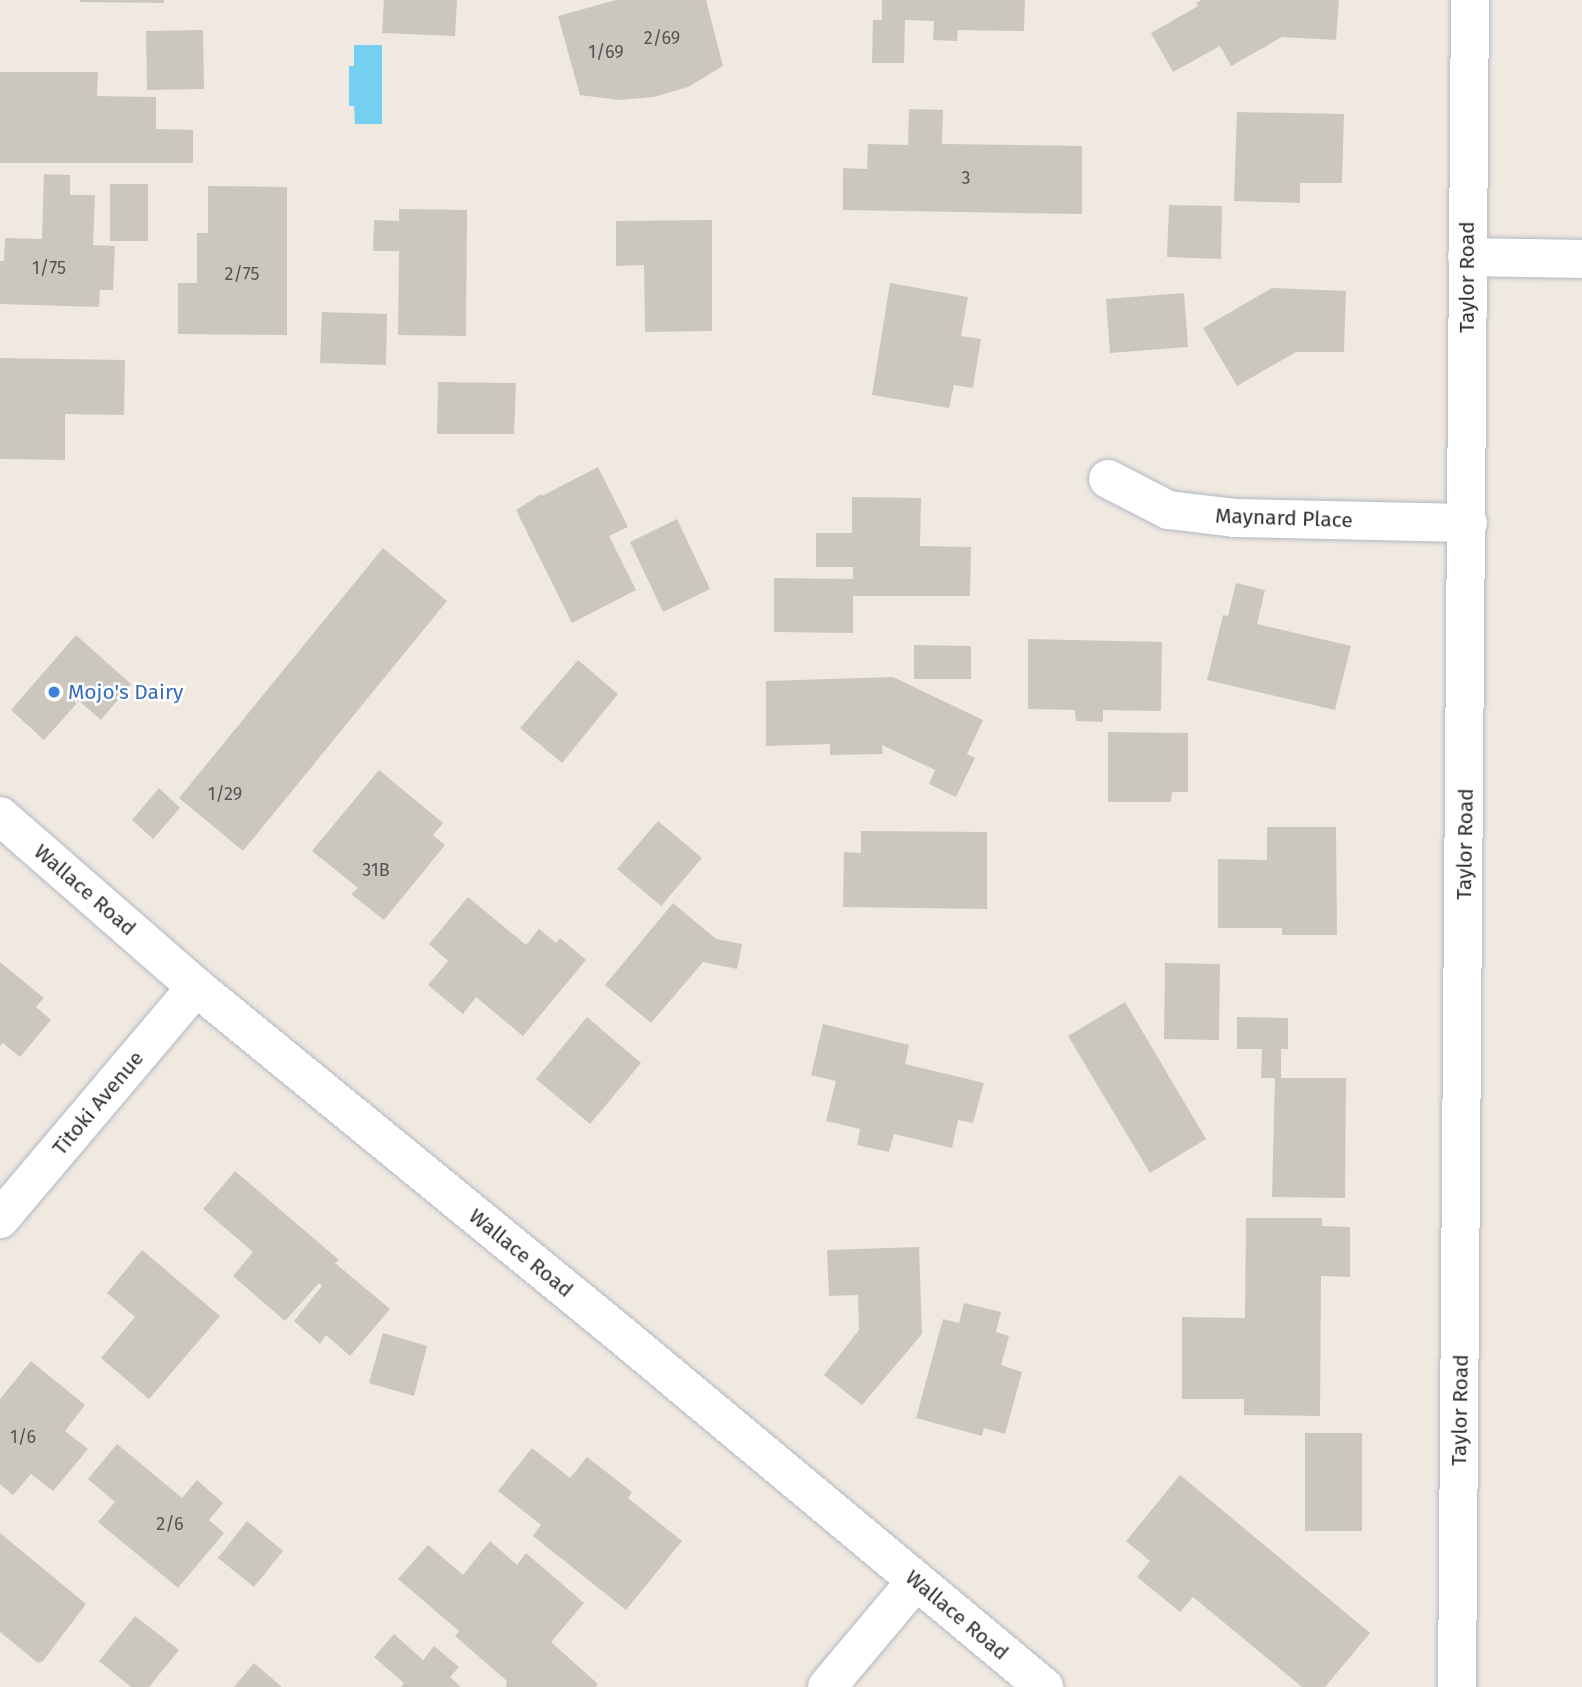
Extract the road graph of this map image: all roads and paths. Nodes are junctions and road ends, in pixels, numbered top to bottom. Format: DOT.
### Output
graph roads {
  1 [pos="1470,0"];
  2 [pos="1467,257"];
  3 [pos="1582,259"];
  4 [pos="1108,479"];
  5 [pos="1468,523"];
  6 [pos="0,816"];
  7 [pos="196,987"];
  8 [pos="0,1219"];
  9 [pos="916,1581"];
  10 [pos="827,1687"];
  11 [pos="1044,1687"];
  12 [pos="1457,1687"];
  1 -- 2 [label="street, Taylor Road"];
  2 -- 3 [label="street"];
  2 -- 5 [label="street, Taylor Road"];
  4 -- 5 [label="street, Maynard Place"];
  5 -- 12 [label="street, Taylor Road"];
  6 -- 7 [label="street, Wallace Road"];
  7 -- 8 [label="street, Titoki Avenue"];
  7 -- 9 [label="street, Wallace Road"];
  9 -- 10 [label="street"];
  9 -- 11 [label="street, Wallace Road"];
}
